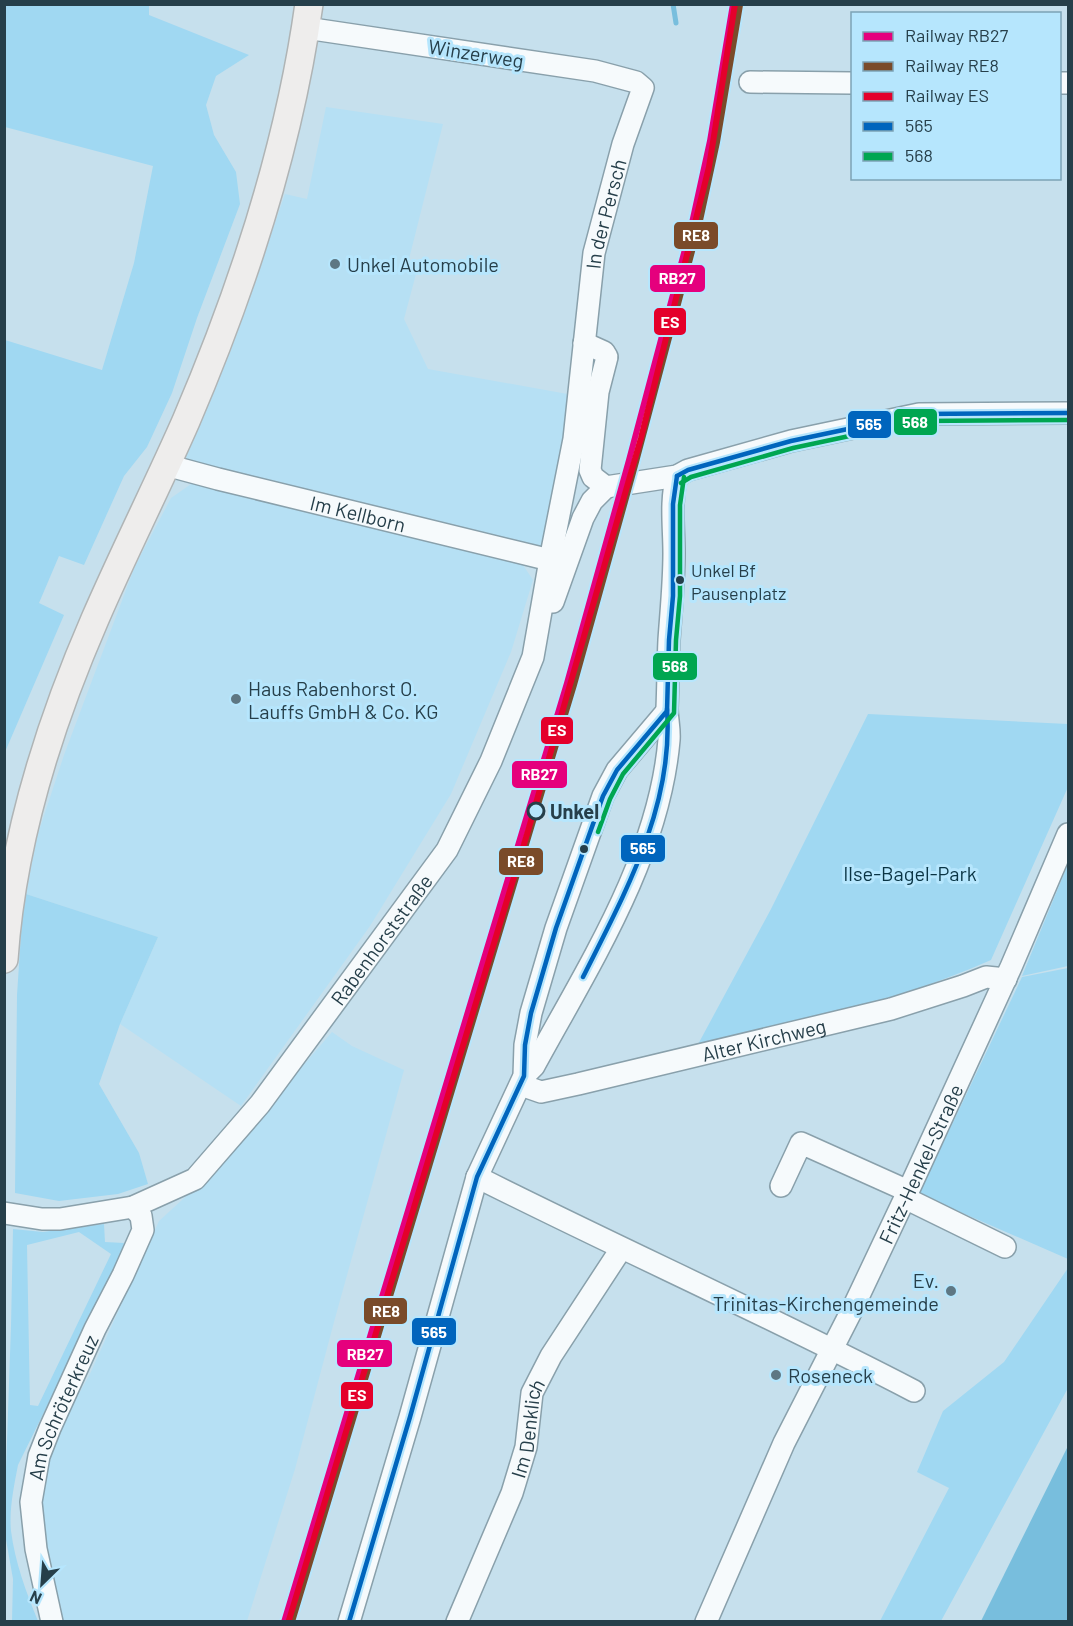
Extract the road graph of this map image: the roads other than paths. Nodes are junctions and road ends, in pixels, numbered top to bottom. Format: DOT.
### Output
graph roads {
  1 [pos="308,16"];
  2 [pos="750,82"];
  3 [pos="851,83"];
  4 [pos="643,88"];
  5 [pos="584,343"];
  6 [pos="1068,413"];
  7 [pos="166,465"];
  8 [pos="677,476"];
  9 [pos="606,487"];
  10 [pos="550,560"];
  11 [pos="541,607"];
  12 [pos="667,711"];
  13 [pos="1068,834"];
  14 [pos="4,960"];
  15 [pos="1006,979"];
  16 [pos="523,1080"];
  17 [pos="477,1177"];
  18 [pos="781,1186"];
  19 [pos="907,1194"];
  20 [pos="133,1207"];
  21 [pos="4,1213"];
  22 [pos="1005,1247"];
  23 [pos="621,1249"];
  24 [pos="831,1348"];
  25 [pos="914,1391"];
  26 [pos="52,1622"];
  27 [pos="349,1622"];
  28 [pos="457,1622"];
  29 [pos="706,1622"];
  1 -- 4 [label="street, Winzerweg"];
  1 -- 7 [label="main road"];
  2 -- 3 [label="street"];
  4 -- 5 [label="street, In der Persch"];
  5 -- 9 [label="street"];
  5 -- 10 [label="street, In der Persch"];
  6 -- 8 [label="street"];
  7 -- 10 [label="street, Im Kellborn"];
  7 -- 14 [label="main road"];
  8 -- 9 [label="street"];
  8 -- 12 [label="street"];
  9 -- 11 [label="street"];
  10 -- 11 [label="street, Rabenhorststraße"];
  11 -- 20 [label="street, Rabenhorststraße"];
  12 -- 16 [label="street"];
  12 -- 16 [label="street"];
  13 -- 15 [label="street, Fritz-Henkel-Straße"];
  15 -- 16 [label="street, Alter Kirchweg"];
  15 -- 19 [label="street, Fritz-Henkel-Straße"];
  16 -- 17 [label="street"];
  17 -- 23 [label="street"];
  17 -- 27 [label="street"];
  18 -- 19 [label="street"];
  19 -- 22 [label="street"];
  19 -- 24 [label="street, Fritz-Henkel-Straße"];
  20 -- 21 [label="street, Rabenhorststraße"];
  20 -- 26 [label="street, Am Schröterkreuz"];
  23 -- 24 [label="street"];
  23 -- 28 [label="street, Im Denklich"];
  24 -- 25 [label="street"];
  24 -- 29 [label="street, Fritz-Henkel-Straße"];
}
